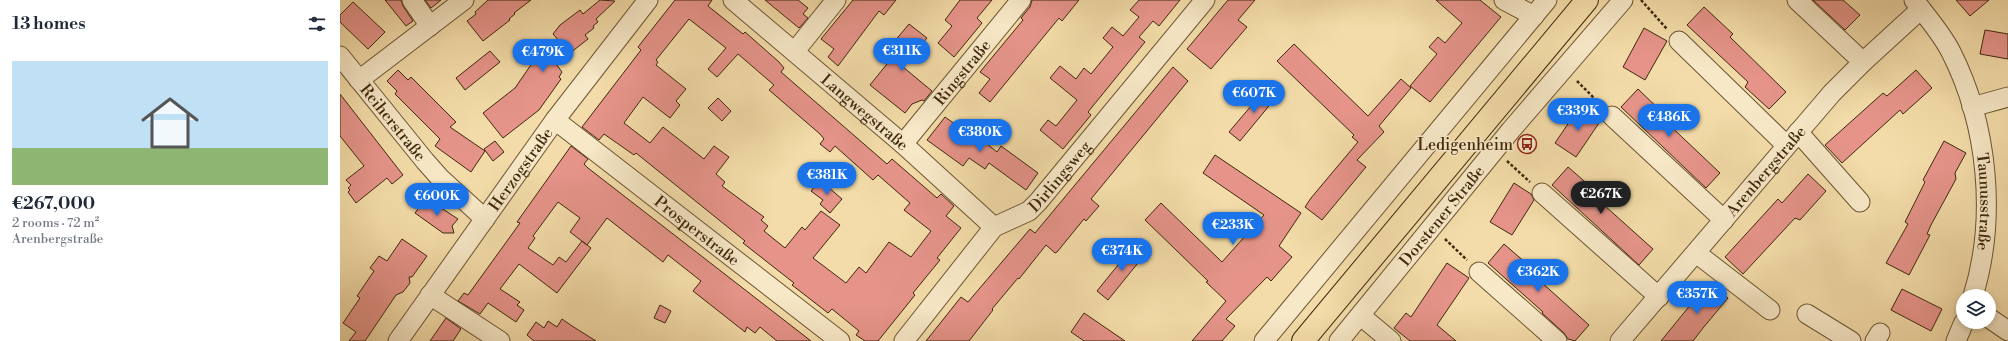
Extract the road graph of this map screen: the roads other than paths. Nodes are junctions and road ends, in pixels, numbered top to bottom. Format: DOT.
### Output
graph roads {
  1 [pos="412,0"];
  2 [pos="464,0"];
  3 [pos="648,0"];
  4 [pos="732,0"];
  5 [pos="836,0"];
  6 [pos="1021,0"];
  7 [pos="1206,0"];
  8 [pos="1504,0"];
  9 [pos="1548,0"];
  10 [pos="1587,0"];
  11 [pos="1624,0"];
  12 [pos="1797,0"];
  13 [pos="1918,5"];
  14 [pos="1534,16"];
  15 [pos="430,26"];
  16 [pos="1678,42"];
  17 [pos="794,51"];
  18 [pos="340,56"];
  19 [pos="1863,62"];
  20 [pos="359,80"];
  21 [pos="2008,97"];
  22 [pos="1972,107"];
  23 [pos="1612,116"];
  24 [pos="555,120"];
  25 [pos="1792,139"];
  26 [pos="903,144"];
  27 [pos="1542,193"];
  28 [pos="1860,202"];
  29 [pos="485,219"];
  30 [pos="1724,220"];
  31 [pos="994,227"];
  32 [pos="1696,253"];
  33 [pos="1480,272"];
  34 [pos="1974,289"];
  35 [pos="430,295"];
  36 [pos="1659,297"];
  37 [pos="1770,310"];
  38 [pos="1807,314"];
  39 [pos="1996,314"];
  40 [pos="1360,316"];
  41 [pos="2008,318"];
  42 [pos="1996,323"];
  43 [pos="1961,329"];
  44 [pos="2008,331"];
  45 [pos="1627,339"];
  46 [pos="398,341"];
  47 [pos="500,341"];
  48 [pos="840,341"];
  49 [pos="904,341"];
  50 [pos="1264,341"];
  51 [pos="1303,341"];
  52 [pos="1339,341"];
  53 [pos="1391,341"];
  54 [pos="1557,341"];
  55 [pos="1851,341"];
  56 [pos="1956,341"];
  1 -- 15 [label="street"];
  2 -- 15 [label="street"];
  3 -- 24 [label="street, Herzogstraße"];
  4 -- 17 [label="street, Langwegstraße"];
  5 -- 17 [label="street"];
  6 -- 26 [label="street, Ringstraße"];
  7 -- 31 [label="street, Dirlingsweg"];
  8 -- 14 [label="street"];
  9 -- 14 [label="street"];
  10 -- 51 [label="main road, Dorstener Straße"];
  11 -- 40 [label="street, Dorstener Straße"];
  12 -- 19 [label="street"];
  13 -- 19 [label="street, Arenbergstraße"];
  13 -- 22 [label="street, Taunusstraße"];
  14 -- 50 [label="street"];
  15 -- 20 [label="street"];
  16 -- 25 [label="street"];
  17 -- 26 [label="street, Langwegstraße"];
  18 -- 20 [label="street, Reiherstraße"];
  19 -- 25 [label="street, Arenbergstraße"];
  20 -- 29 [label="street, Reiherstraße"];
  21 -- 22 [label="street"];
  22 -- 34 [label="street, Taunusstraße"];
  23 -- 30 [label="street"];
  24 -- 29 [label="street, Herzogstraße"];
  24 -- 48 [label="street, Prosperstraße"];
  25 -- 28 [label="street"];
  25 -- 30 [label="street, Arenbergstraße"];
  26 -- 31 [label="street, Langwegstraße"];
  27 -- 36 [label="street"];
  29 -- 35 [label="street, Herzogstraße"];
  30 -- 32 [label="street, Arenbergstraße"];
  31 -- 49 [label="street, Dirlingsweg"];
  32 -- 36 [label="street, Arenbergstraße"];
  32 -- 37 [label="street"];
  33 -- 54 [label="street"];
  35 -- 46 [label="street, Herzogstraße"];
  35 -- 47 [label="street"];
  36 -- 45 [label="street, Arenbergstraße"];
  38 -- 55 [label="street"];
  39 -- 41 [label="street"];
  40 -- 52 [label="street, Dorstener Straße"];
  40 -- 53 [label="street"];
  42 -- 44 [label="street"];
  43 -- 56 [label="street"];
}
